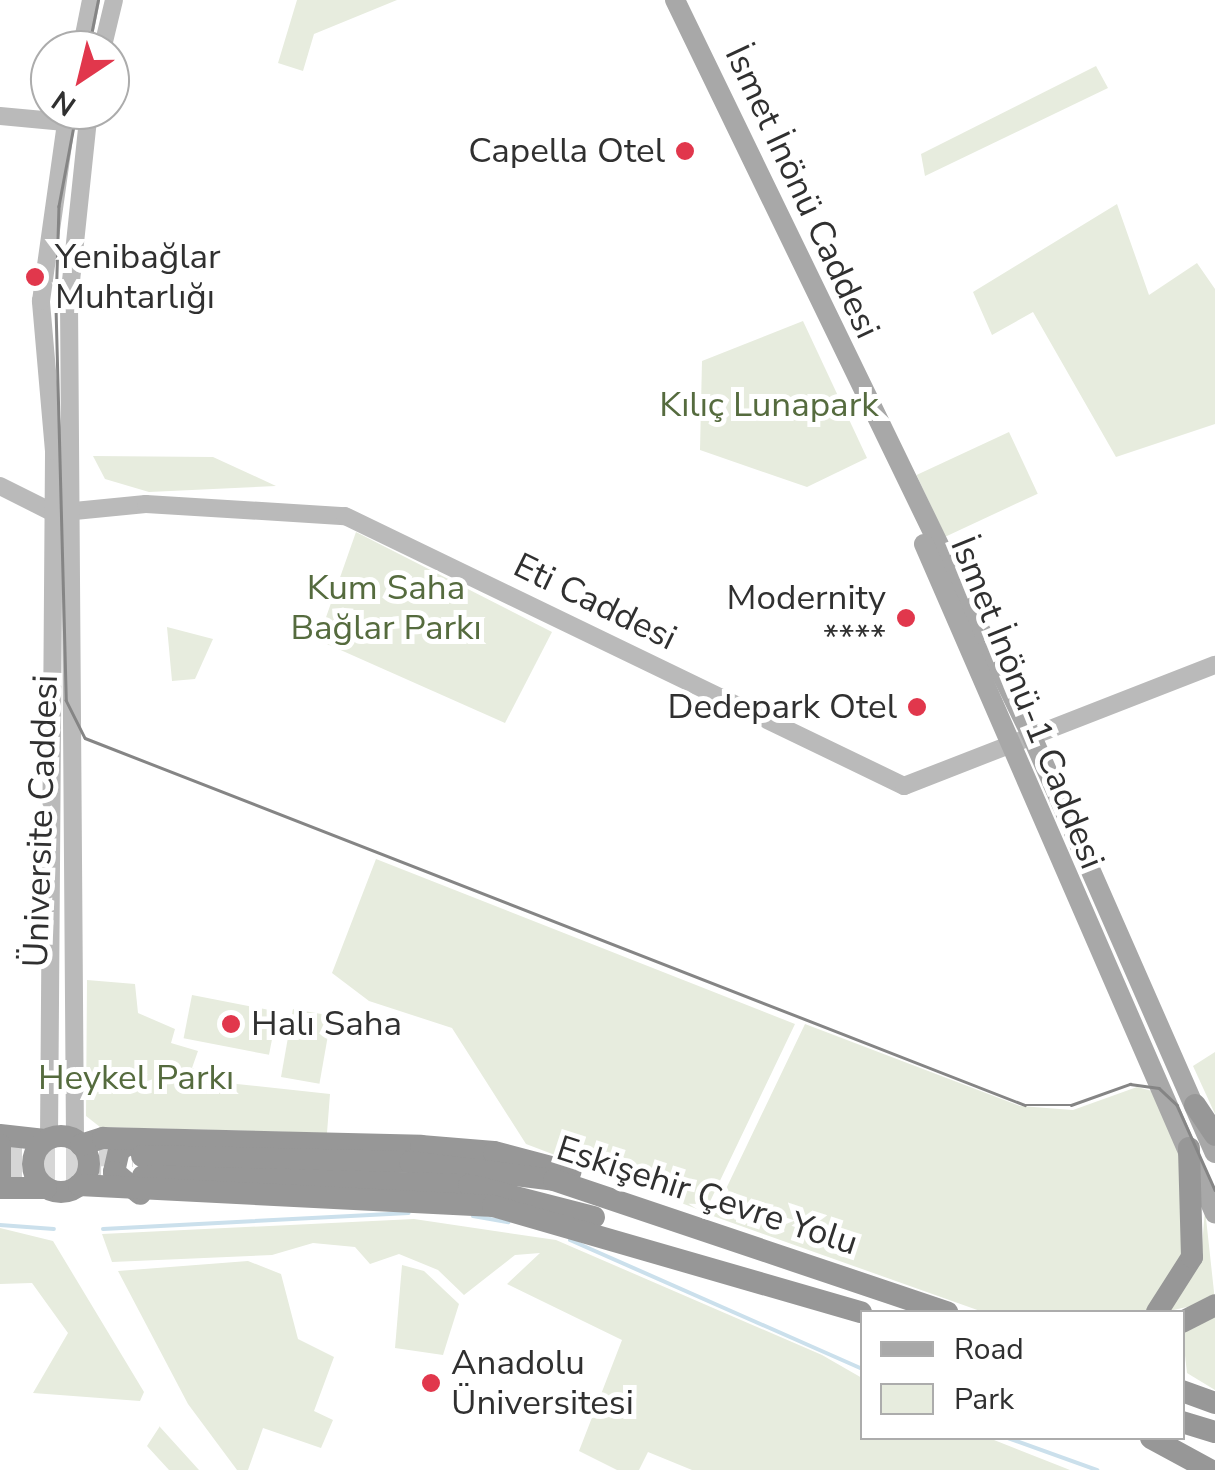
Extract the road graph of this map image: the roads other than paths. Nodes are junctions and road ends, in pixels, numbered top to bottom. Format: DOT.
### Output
graph roads {
  1 [pos="91,0"];
  2 [pos="114,0"];
  3 [pos="675,0"];
  4 [pos="85,30"];
  5 [pos="107,30"];
  6 [pos="0,116"];
  7 [pos="30,116"];
  8 [pos="64,130"];
  9 [pos="87,130"];
  10 [pos="0,486"];
  11 [pos="75,505"];
  12 [pos="54,513"];
  13 [pos="920,522"];
  14 [pos="1215,666"];
  15 [pos="1033,739"];
  16 [pos="1006,748"];
  17 [pos="1195,1105"];
  18 [pos="1215,1135"];
  19 [pos="0,1136"];
  20 [pos="47,1139"];
  21 [pos="78,1142"];
  22 [pos="0,1145"];
  23 [pos="1189,1148"];
  24 [pos="1215,1154"];
  25 [pos="141,1166"];
  26 [pos="0,1178"];
  27 [pos="79,1185"];
  28 [pos="0,1188"];
  29 [pos="46,1188"];
  30 [pos="1215,1214"];
  31 [pos="1215,1305"];
  32 [pos="941,1310"];
  33 [pos="1158,1310"];
  34 [pos="860,1311"];
  35 [pos="1185,1320"];
  36 [pos="1185,1423"];
  37 [pos="1215,1432"];
  38 [pos="1155,1440"];
  39 [pos="1210,1470"];
  1 -- 4 [label="main road"];
  2 -- 5 [label="main road"];
  3 -- 13 [label="main road, İsmet İnönü Caddesi"];
  6 -- 7 [label="main road"];
  8 -- 12 [label="main road, Üniversite Caddesi"];
  9 -- 11 [label="main road, Üniversite Caddesi"];
  10 -- 12 [label="main road"];
  11 -- 12 [label="main road, Eti Caddesi"];
  11 -- 16 [label="main road, Eti Caddesi"];
  11 -- 21 [label="main road, Üniversite Caddesi"];
  12 -- 20 [label="main road, Üniversite Caddesi"];
  13 -- 15 [label="main road, İsmet İnönü-1 Caddesi"];
  13 -- 16 [label="main road, İsmet İnönü-1 Caddesi"];
  14 -- 15 [label="main road, Eti Caddesi"];
  15 -- 16 [label="main road, Eti Caddesi"];
  15 -- 17 [label="main road, İsmet İnönü-1 Caddesi"];
  16 -- 23 [label="main road, İsmet İnönü-1 Caddesi"];
  17 -- 18 [label="highway"];
  17 -- 24 [label="main road, İsmet İnönü-1 Caddesi"];
  19 -- 20 [label="highway"];
  20 -- 21 [label="highway"];
  20 -- 29 [label="highway"];
  21 -- 25 [label="highway"];
  21 -- 27 [label="highway"];
  22 -- 26 [label="highway"];
  23 -- 30 [label="main road, İsmet İnönü-1 Caddesi"];
  23 -- 33 [label="highway"];
  25 -- 27 [label="highway"];
  25 -- 32 [label="highway, Eskişehir Çevre Yolu"];
  25 -- 34 [label="highway"];
  27 -- 29 [label="highway"];
  28 -- 29 [label="highway"];
  31 -- 35 [label="highway"];
  36 -- 37 [label="highway"];
  38 -- 39 [label="highway"];
}
